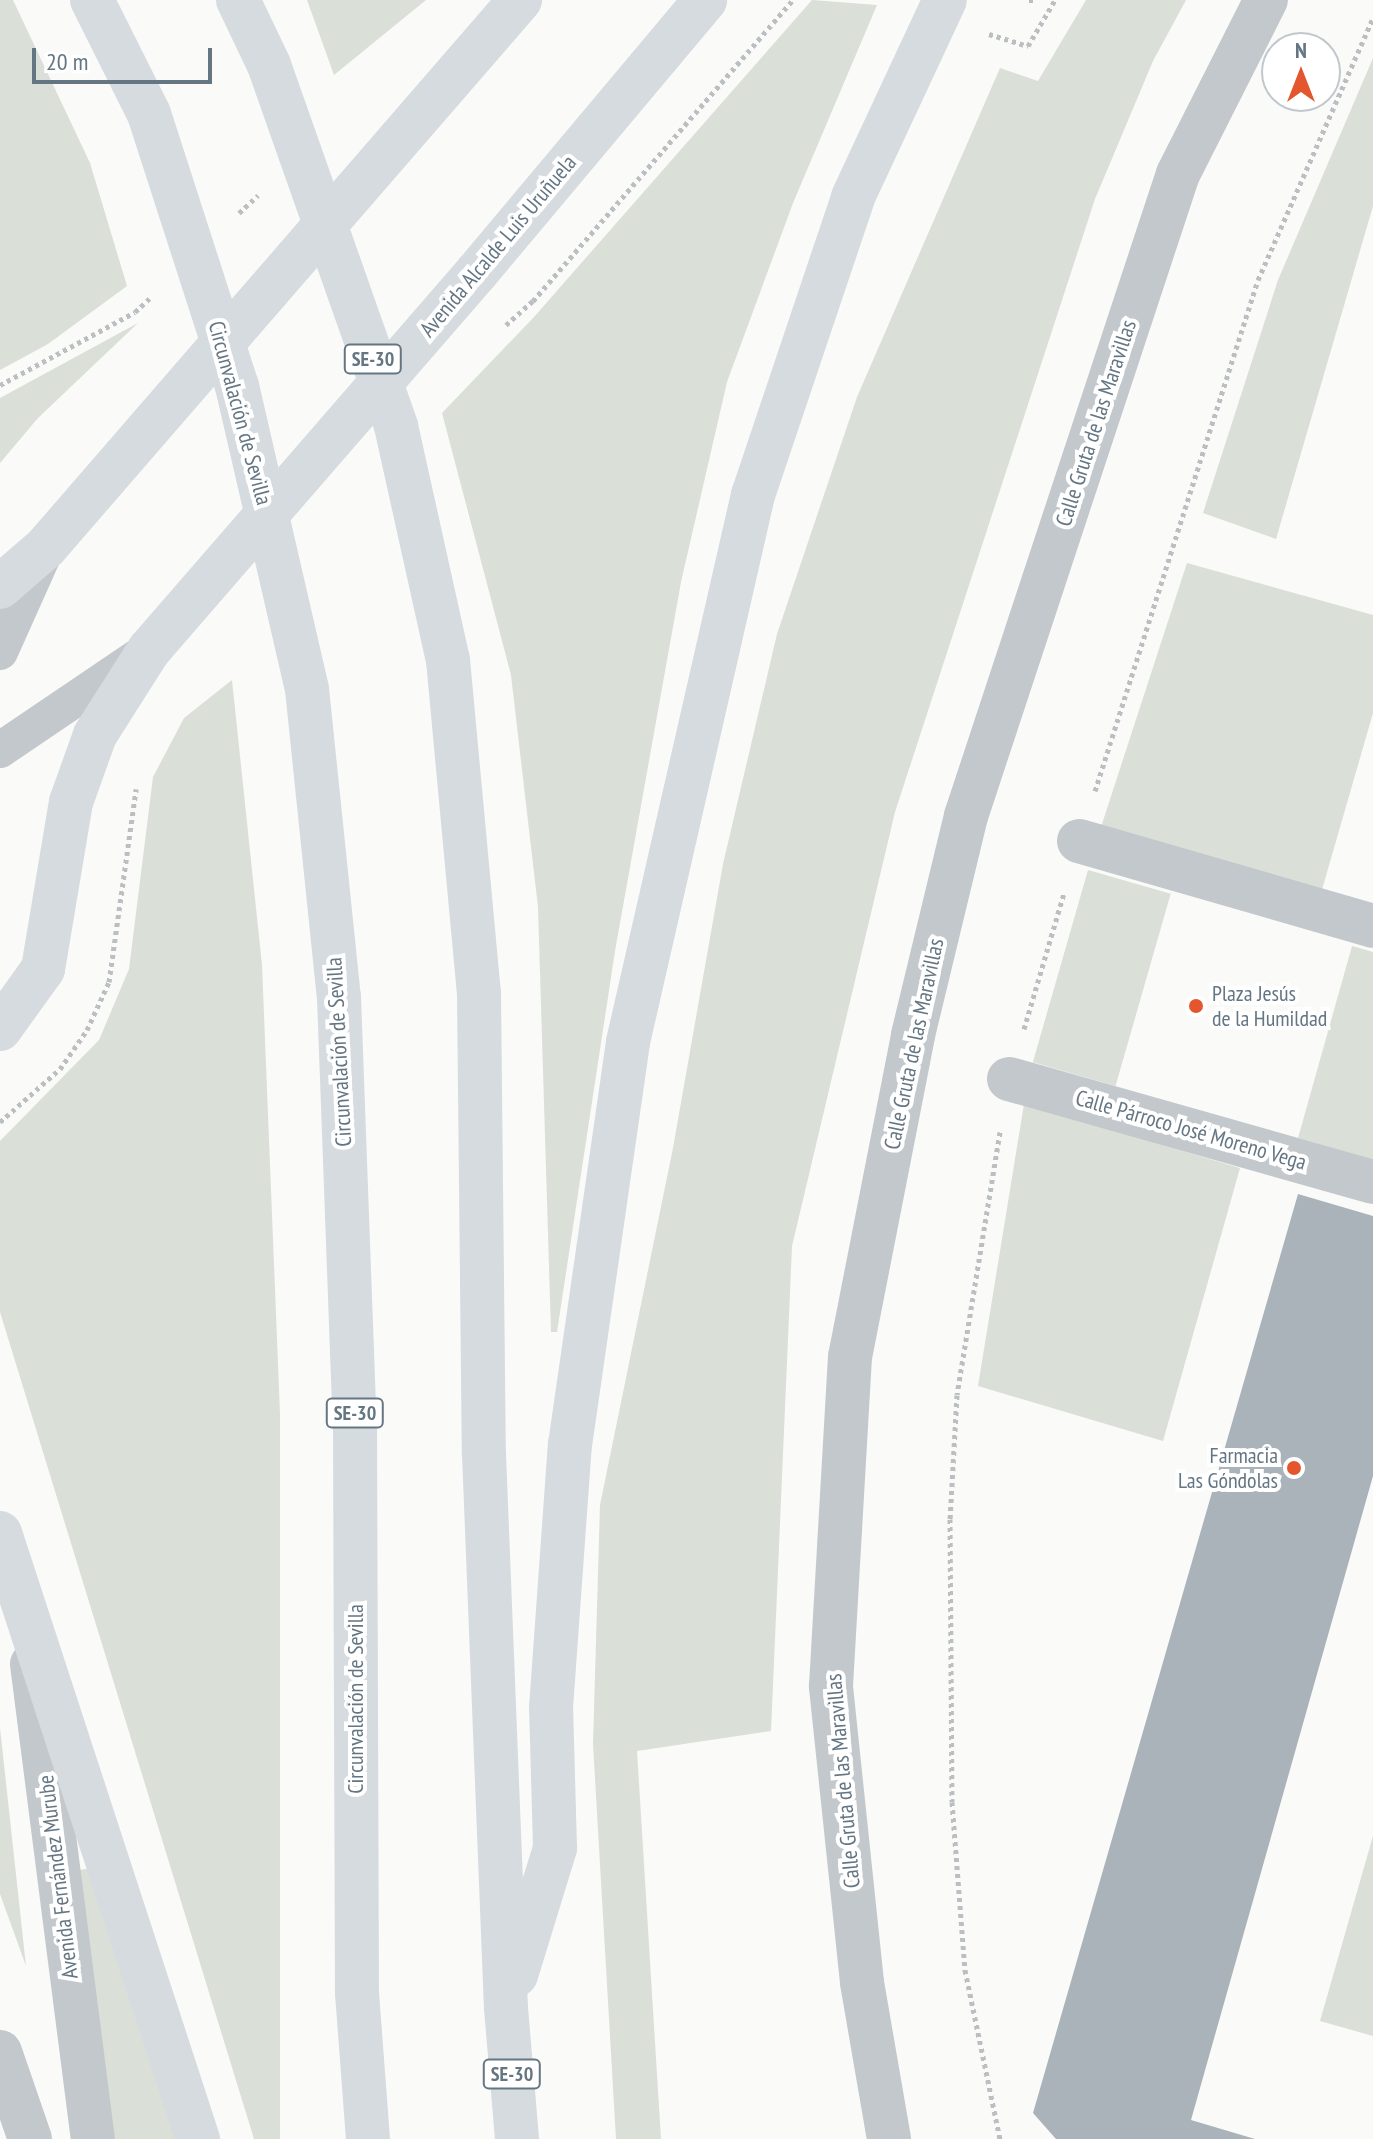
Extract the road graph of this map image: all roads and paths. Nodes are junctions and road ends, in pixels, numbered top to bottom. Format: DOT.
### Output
graph roads {
  1 [pos="92,0"];
  2 [pos="238,0"];
  3 [pos="520,0"];
  4 [pos="705,0"];
  5 [pos="1029,0"];
  6 [pos="1035,0"];
  7 [pos="1055,0"];
  8 [pos="1266,0"];
  9 [pos="943,5"];
  10 [pos="46,547"];
  11 [pos="0,587"];
  12 [pos="149,650"];
  13 [pos="0,652"];
  14 [pos="0,750"];
  15 [pos="139,781"];
  16 [pos="1079,841"];
  17 [pos="128,876"];
  18 [pos="1373,926"];
  19 [pos="0,1029"];
  20 [pos="1009,1079"];
  21 [pos="1373,1182"];
  22 [pos="0,1533"];
  23 [pos="26,1614"];
  24 [pos="506,2008"];
  25 [pos="0,2052"];
  26 [pos="30,2139"];
  27 [pos="93,2139"];
  28 [pos="198,2139"];
  29 [pos="368,2139"];
  30 [pos="517,2139"];
  31 [pos="889,2139"];
  1 -- 29 [label="main road, Circunvalación de Sevilla / SE-30"];
  2 -- 24 [label="main road, SE-30"];
  3 -- 10 [label="main road"];
  4 -- 12 [label="main road, Avenida Alcalde Luis Uruñuela"];
  5 -- 6 [label="path"];
  7 -- 9 [label="path"];
  8 -- 31 [label="street, Calle Gruta de las Maravillas"];
  9 -- 24 [label="main road"];
  10 -- 11 [label="main road"];
  10 -- 13 [label="lane"];
  12 -- 14 [label="lane"];
  12 -- 19 [label="main road, Avenida Alcalde Luis Uruñuela"];
  15 -- 17 [label="path"];
  16 -- 18 [label="street"];
  20 -- 21 [label="street, Calle Párroco José Moreno Vega"];
  22 -- 23 [label="main road"];
  23 -- 27 [label="street, Avenida Fernández Murube"];
  23 -- 28 [label="main road"];
  24 -- 30 [label="main road, SE-30"];
  25 -- 26 [label="street"];
}
